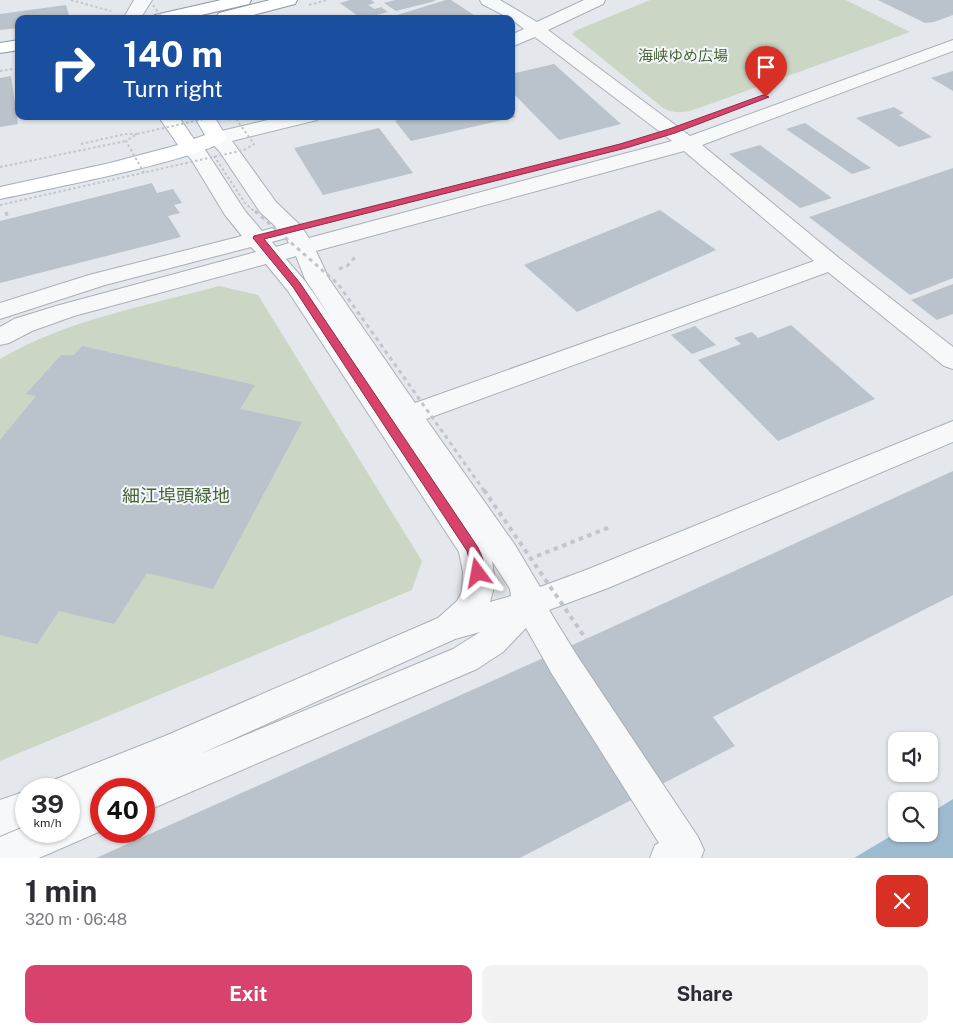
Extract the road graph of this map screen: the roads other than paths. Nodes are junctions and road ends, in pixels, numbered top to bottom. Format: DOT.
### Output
graph roads {
  1 [pos="243,0"];
  2 [pos="289,0"];
  3 [pos="488,0"];
  4 [pos="597,0"];
  5 [pos="155,11"];
  6 [pos="133,15"];
  7 [pos="233,15"];
  8 [pos="514,15"];
  9 [pos="515,15"];
  10 [pos="536,29"];
  11 [pos="953,30"];
  12 [pos="515,40"];
  13 [pos="953,45"];
  14 [pos="15,46"];
  15 [pos="0,48"];
  16 [pos="15,59"];
  17 [pos="0,61"];
  18 [pos="171,120"];
  19 [pos="206,120"];
  20 [pos="298,120"];
  21 [pos="679,137"];
  22 [pos="186,144"];
  23 [pos="216,147"];
  24 [pos="0,181"];
  25 [pos="0,194"];
  26 [pos="297,238"];
  27 [pos="264,246"];
  28 [pos="831,263"];
  29 [pos="0,311"];
  30 [pos="0,337"];
  31 [pos="953,360"];
  32 [pos="409,415"];
  33 [pos="953,432"];
  34 [pos="473,549"];
  35 [pos="518,556"];
  36 [pos="597,579"];
  37 [pos="529,604"];
  38 [pos="447,628"];
  39 [pos="80,787"];
  40 [pos="155,790"];
  41 [pos="15,812"];
  42 [pos="0,818"];
  43 [pos="31,843"];
  44 [pos="0,856"];
  45 [pos="669,858"];
  1 -- 5 [label="main road"];
  2 -- 7 [label="main road"];
  3 -- 8 [label="street"];
  4 -- 10 [label="street"];
  5 -- 6 [label="street"];
  9 -- 10 [label="street"];
  10 -- 12 [label="street"];
  10 -- 21 [label="street"];
  11 -- 21 [label="street"];
  13 -- 21 [label="street"];
  14 -- 15 [label="main road"];
  16 -- 17 [label="main road"];
  18 -- 22 [label="main road"];
  19 -- 23 [label="main road"];
  20 -- 23 [label="street"];
  21 -- 26 [label="street"];
  21 -- 28 [label="street"];
  22 -- 23 [label="main road"];
  22 -- 24 [label="main road"];
  22 -- 25 [label="main road"];
  22 -- 27 [label="street"];
  23 -- 26 [label="street"];
  26 -- 27 [label="street"];
  26 -- 32 [label="street"];
  27 -- 29 [label="street"];
  27 -- 30 [label="street"];
  27 -- 34 [label="street"];
  28 -- 31 [label="street"];
  28 -- 32 [label="street"];
  32 -- 35 [label="street"];
  33 -- 36 [label="street"];
  34 -- 37 [label="street"];
  34 -- 38 [label="street"];
  35 -- 36 [label="street"];
  35 -- 37 [label="street"];
  36 -- 37 [label="street"];
  37 -- 38 [label="street"];
  37 -- 40 [label="street"];
  37 -- 45 [label="street"];
  38 -- 39 [label="street"];
  41 -- 42 [label="street"];
  43 -- 44 [label="street"];
}
